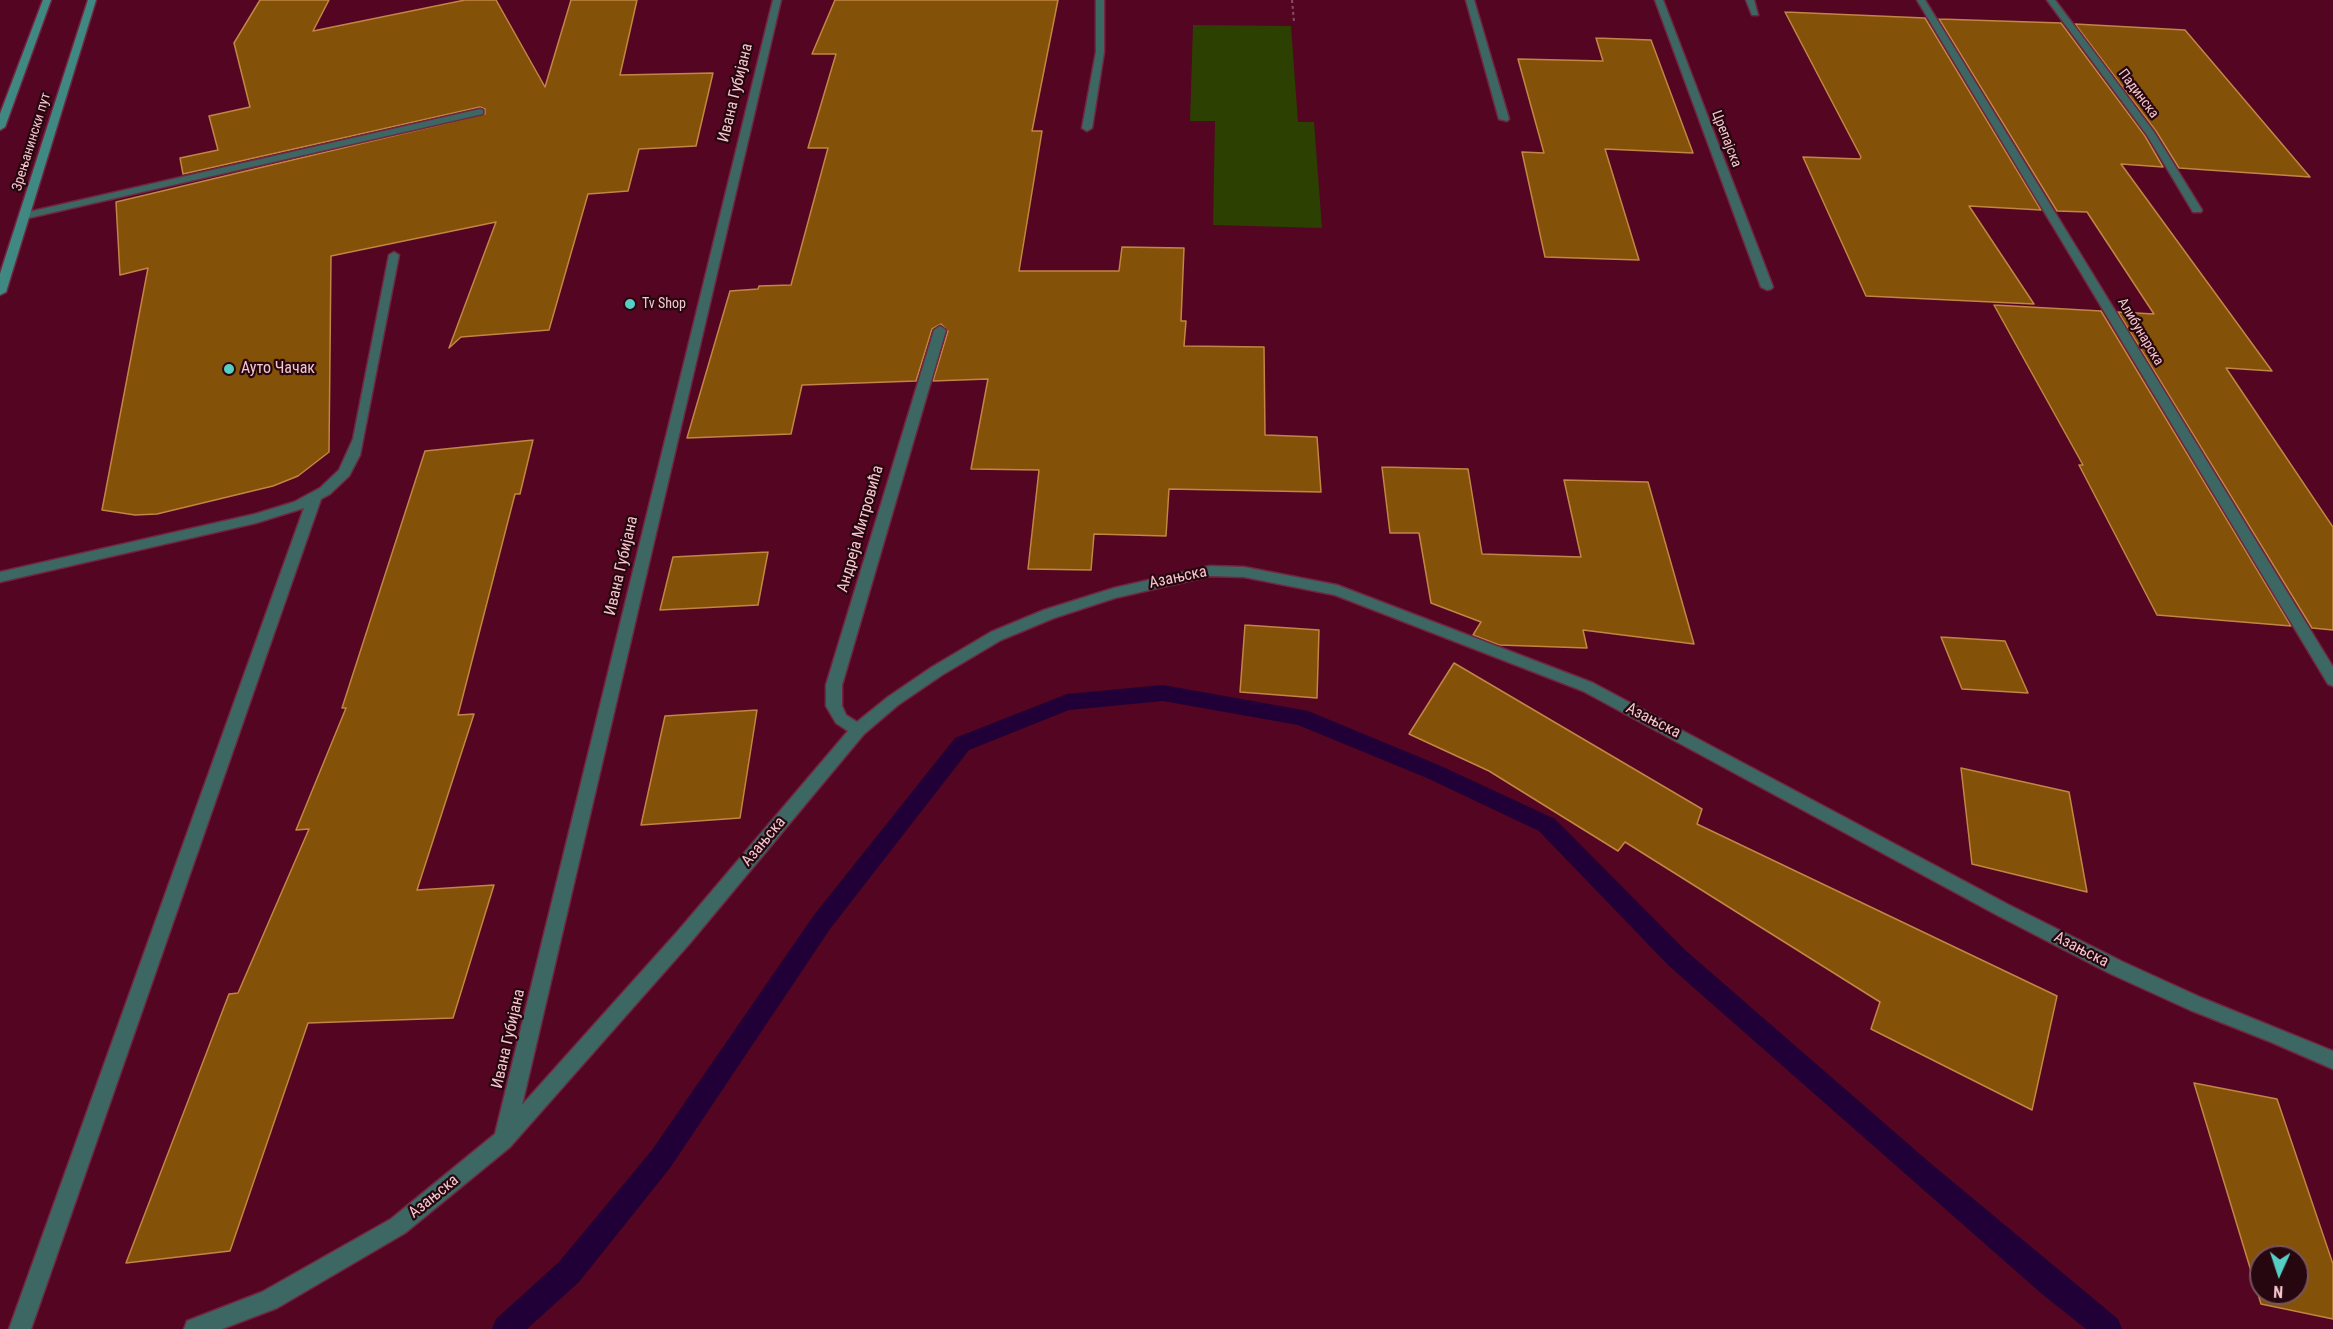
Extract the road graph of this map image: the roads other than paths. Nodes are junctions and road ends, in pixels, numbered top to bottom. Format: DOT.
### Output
graph roads {
  1 [pos="47,0"];
  2 [pos="92,0"];
  3 [pos="777,0"];
  4 [pos="1100,0"];
  5 [pos="1470,0"];
  6 [pos="1659,0"];
  7 [pos="1750,0"];
  8 [pos="1921,0"];
  9 [pos="2051,0"];
  10 [pos="1755,13"];
  11 [pos="480,112"];
  12 [pos="1504,119"];
  13 [pos="0,127"];
  14 [pos="1087,128"];
  15 [pos="2197,210"];
  16 [pos="24,216"];
  17 [pos="394,255"];
  18 [pos="1767,287"];
  19 [pos="0,292"];
  20 [pos="940,330"];
  21 [pos="315,496"];
  22 [pos="0,577"];
  23 [pos="2333,680"];
  24 [pos="858,730"];
  25 [pos="2333,1060"];
  26 [pos="503,1140"];
  27 [pos="20,1329"];
  28 [pos="195,1329"];
  1 -- 13 [label="main road, Зрењанински пут"];
  2 -- 16 [label="main road, Зрењанински пут"];
  3 -- 26 [label="street, Ивана Губијана"];
  4 -- 14 [label="street"];
  5 -- 12 [label="street"];
  6 -- 18 [label="street, Црепајска"];
  7 -- 10 [label="street"];
  8 -- 23 [label="street, Алибунарска"];
  9 -- 15 [label="street, Падинска"];
  11 -- 16 [label="street"];
  16 -- 19 [label="main road, Зрењанински пут"];
  17 -- 21 [label="street"];
  20 -- 24 [label="street, Андреја Митровића"];
  21 -- 22 [label="street"];
  21 -- 27 [label="street"];
  24 -- 25 [label="street, Азањска"];
  24 -- 26 [label="street, Азањска"];
  26 -- 28 [label="street, Азањска"];
}
